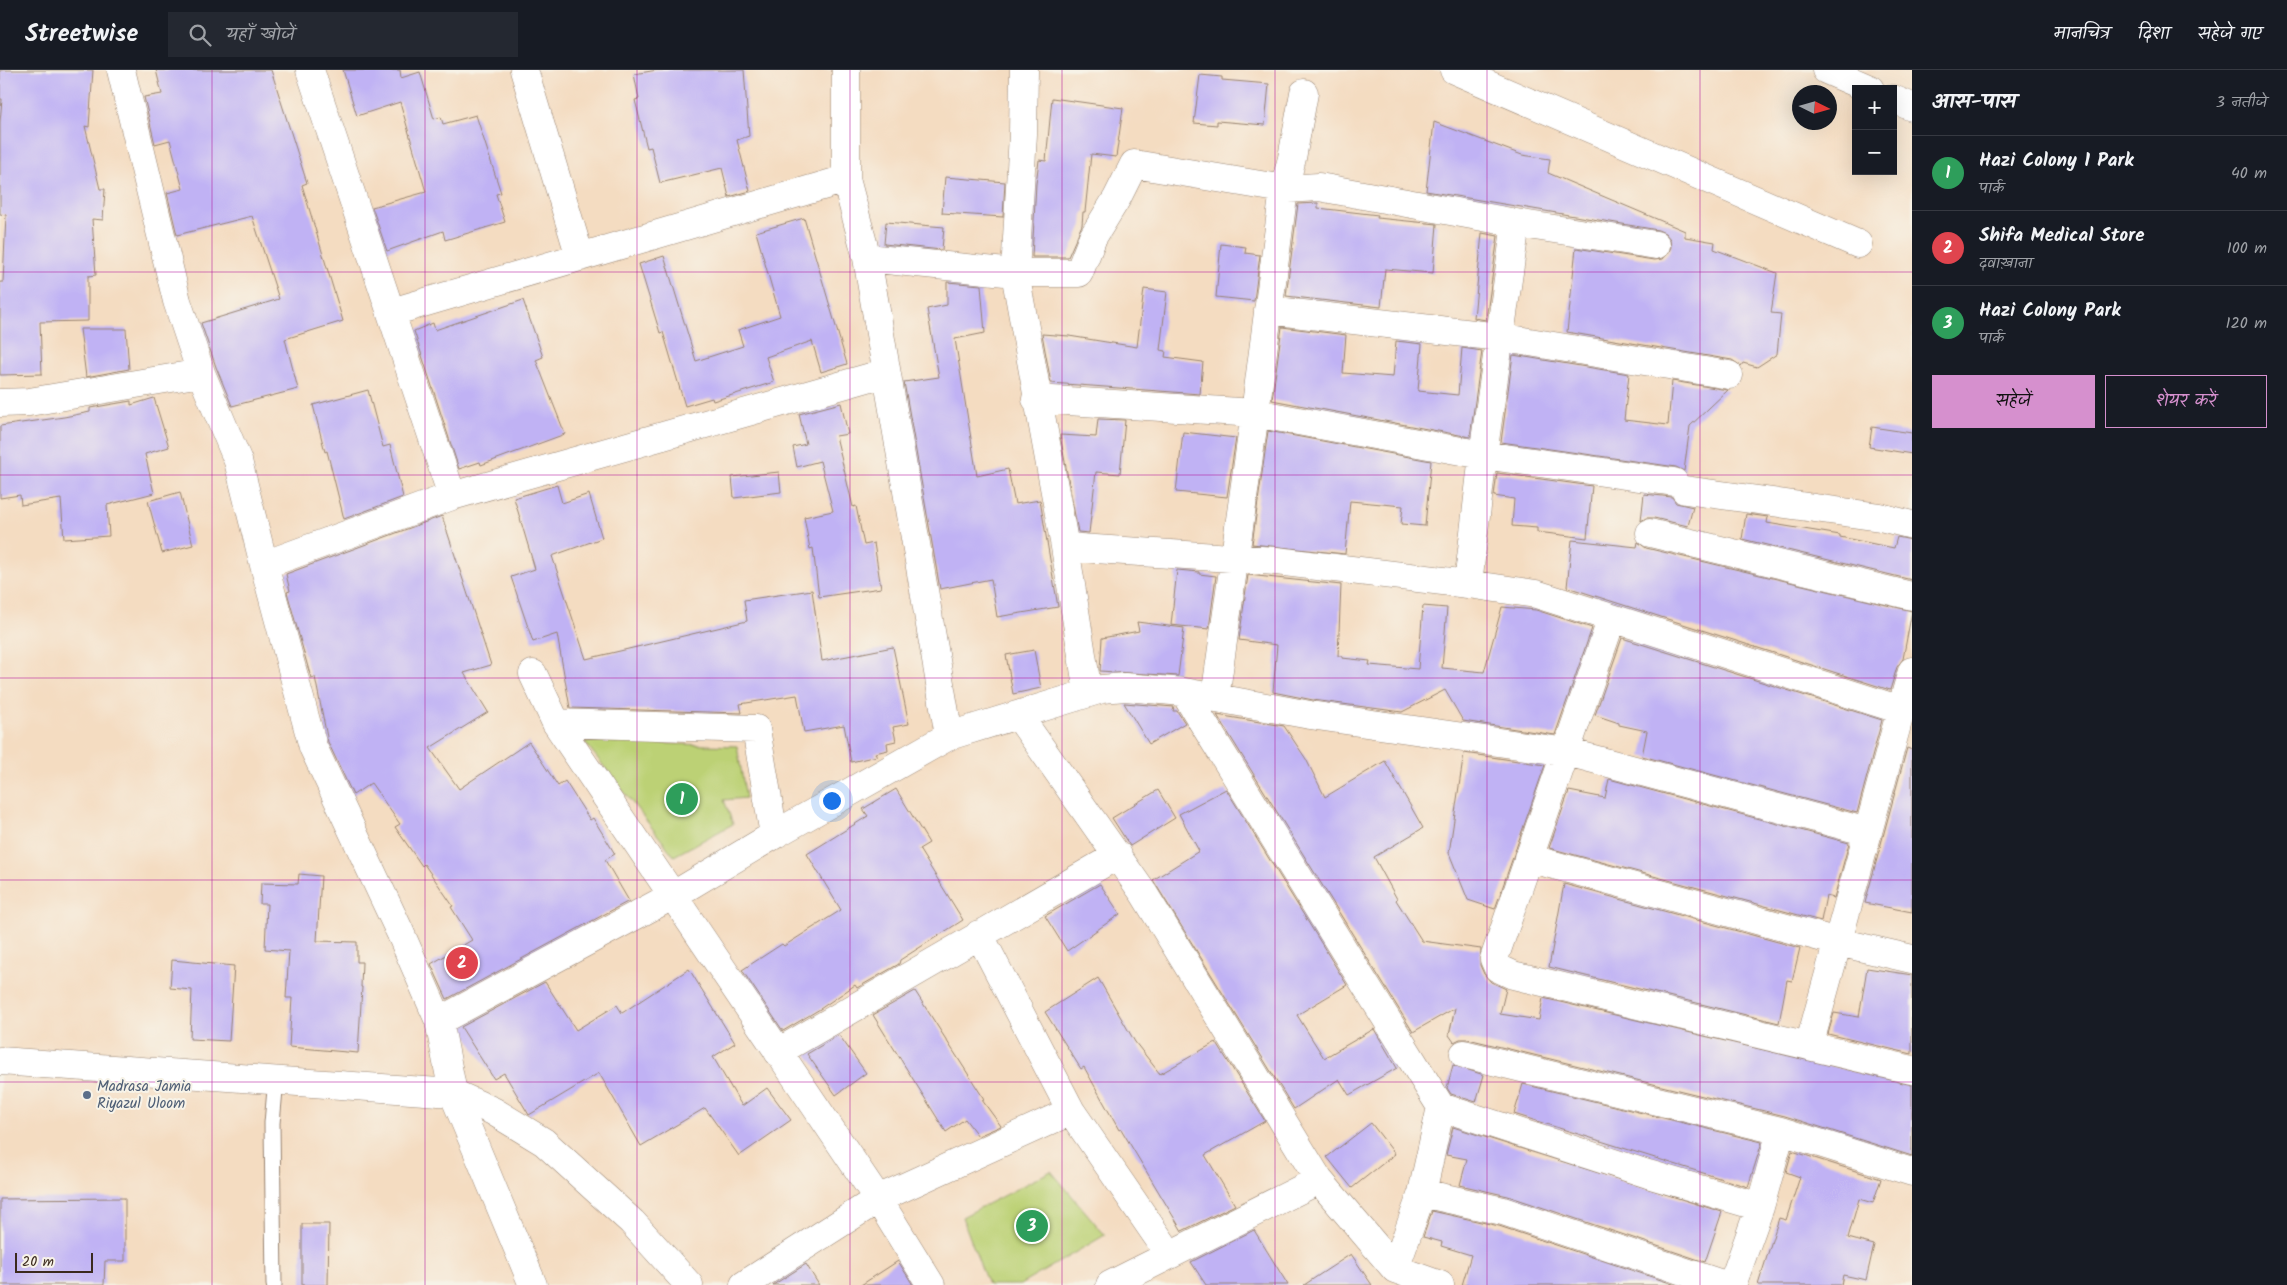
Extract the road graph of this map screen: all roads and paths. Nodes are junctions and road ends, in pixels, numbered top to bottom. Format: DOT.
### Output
graph roads {
  1 [pos="121,70"];
  2 [pos="310,70"];
  3 [pos="524,70"];
  4 [pos="846,70"];
  5 [pos="1024,70"];
  6 [pos="1454,70"];
  7 [pos="1826,70"];
  8 [pos="1861,85"];
  9 [pos="1304,92"];
  10 [pos="1897,101"];
  11 [pos="1912,107"];
  12 [pos="846,179"];
  13 [pos="1284,189"];
  14 [pos="1516,223"];
  15 [pos="1858,244"];
  16 [pos="1656,245"];
  17 [pos="580,257"];
  18 [pos="866,258"];
  19 [pos="1014,273"];
  20 [pos="1268,310"];
  21 [pos="392,312"];
  22 [pos="1499,337"];
  23 [pos="201,373"];
  24 [pos="885,373"];
  25 [pos="1729,375"];
  26 [pos="1036,399"];
  27 [pos="0,403"];
  28 [pos="1255,413"];
  29 [pos="1483,455"];
  30 [pos="452,496"];
  31 [pos="1912,525"];
  32 [pos="1650,533"];
  33 [pos="1065,547"];
  34 [pos="1235,557"];
  35 [pos="264,565"];
  36 [pos="1468,584"];
  37 [pos="1912,596"];
  38 [pos="1612,618"];
  39 [pos="1912,672"];
  40 [pos="533,674"];
  41 [pos="1184,692"];
  42 [pos="1088,693"];
  43 [pos="1215,698"];
  44 [pos="1901,710"];
  45 [pos="1018,715"];
  46 [pos="556,723"];
  47 [pos="949,736"];
  48 [pos="1567,752"];
  49 [pos="1868,832"];
  50 [pos="774,835"];
  51 [pos="1118,855"];
  52 [pos="1528,858"];
  53 [pos="672,896"];
  54 [pos="979,934"];
  55 [pos="1838,942"];
  56 [pos="1912,959"];
  57 [pos="439,1021"];
  58 [pos="1809,1046"];
  59 [pos="778,1052"];
  60 [pos="1464,1054"];
  61 [pos="0,1062"];
  62 [pos="1912,1070"];
  63 [pos="276,1079"];
  64 [pos="453,1093"];
  65 [pos="1441,1107"];
  66 [pos="1071,1111"];
  67 [pos="1781,1131"];
  68 [pos="1912,1172"];
  69 [pos="1319,1180"];
  70 [pos="1422,1193"];
  71 [pos="878,1199"];
  72 [pos="1760,1207"];
  73 [pos="1170,1255"];
  74 [pos="1395,1269"];
  75 [pos="274,1285"];
  76 [pos="533,1285"];
  77 [pos="689,1285"];
  78 [pos="744,1285"];
  79 [pos="931,1285"];
  80 [pos="1110,1285"];
  81 [pos="1440,1285"];
  82 [pos="1725,1285"];
  83 [pos="1732,1285"];
  1 -- 23 [label="street"];
  2 -- 21 [label="street"];
  3 -- 17 [label="street"];
  4 -- 12 [label="street"];
  5 -- 19 [label="street"];
  6 -- 15 [label="street"];
  7 -- 8 [label="street"];
  9 -- 13 [label="street"];
  10 -- 11 [label="street"];
  12 -- 17 [label="street"];
  12 -- 18 [label="street"];
  13 -- 14 [label="street"];
  13 -- 19 [label="street"];
  13 -- 20 [label="street"];
  14 -- 16 [label="street"];
  14 -- 22 [label="street"];
  17 -- 21 [label="street"];
  18 -- 19 [label="street"];
  18 -- 24 [label="street"];
  19 -- 26 [label="street"];
  20 -- 22 [label="street"];
  20 -- 28 [label="street"];
  21 -- 30 [label="street"];
  22 -- 25 [label="street"];
  22 -- 29 [label="street"];
  23 -- 27 [label="street"];
  23 -- 35 [label="street"];
  24 -- 30 [label="street"];
  24 -- 47 [label="street"];
  26 -- 28 [label="street"];
  26 -- 33 [label="street"];
  28 -- 29 [label="street"];
  28 -- 34 [label="street"];
  29 -- 31 [label="street"];
  29 -- 36 [label="street"];
  30 -- 35 [label="street"];
  32 -- 37 [label="street"];
  33 -- 34 [label="street"];
  33 -- 42 [label="street"];
  34 -- 36 [label="street"];
  34 -- 43 [label="street"];
  35 -- 57 [label="street"];
  36 -- 38 [label="street"];
  38 -- 44 [label="street"];
  38 -- 48 [label="street"];
  39 -- 44 [label="street"];
  40 -- 46 [label="street"];
  41 -- 42 [label="street"];
  41 -- 43 [label="street"];
  41 -- 65 [label="street"];
  42 -- 45 [label="street"];
  43 -- 48 [label="street"];
  44 -- 49 [label="street"];
  45 -- 47 [label="street"];
  45 -- 51 [label="street"];
  46 -- 50 [label="street"];
  46 -- 53 [label="street"];
  47 -- 50 [label="street"];
  48 -- 49 [label="street"];
  48 -- 52 [label="street"];
  49 -- 55 [label="street"];
  50 -- 53 [label="street"];
  51 -- 54 [label="street"];
  51 -- 69 [label="street"];
  52 -- 55 [label="street"];
  52 -- 58 [label="street"];
  53 -- 57 [label="street"];
  53 -- 59 [label="street"];
  54 -- 59 [label="street"];
  54 -- 66 [label="street"];
  55 -- 56 [label="street"];
  55 -- 58 [label="street"];
  57 -- 64 [label="street"];
  58 -- 62 [label="street"];
  59 -- 71 [label="street"];
  60 -- 67 [label="street"];
  61 -- 63 [label="street"];
  63 -- 64 [label="street"];
  63 -- 75 [label="lane"];
  64 -- 76 [label="street"];
  64 -- 77 [label="street"];
  65 -- 70 [label="street"];
  65 -- 72 [label="street"];
  66 -- 71 [label="street"];
  66 -- 73 [label="street"];
  67 -- 68 [label="street"];
  67 -- 72 [label="street"];
  69 -- 73 [label="street"];
  69 -- 74 [label="street"];
  70 -- 74 [label="street"];
  70 -- 82 [label="street"];
  71 -- 78 [label="street"];
  71 -- 79 [label="street"];
  72 -- 83 [label="street"];
  73 -- 80 [label="street"];
  74 -- 81 [label="street"];
}
